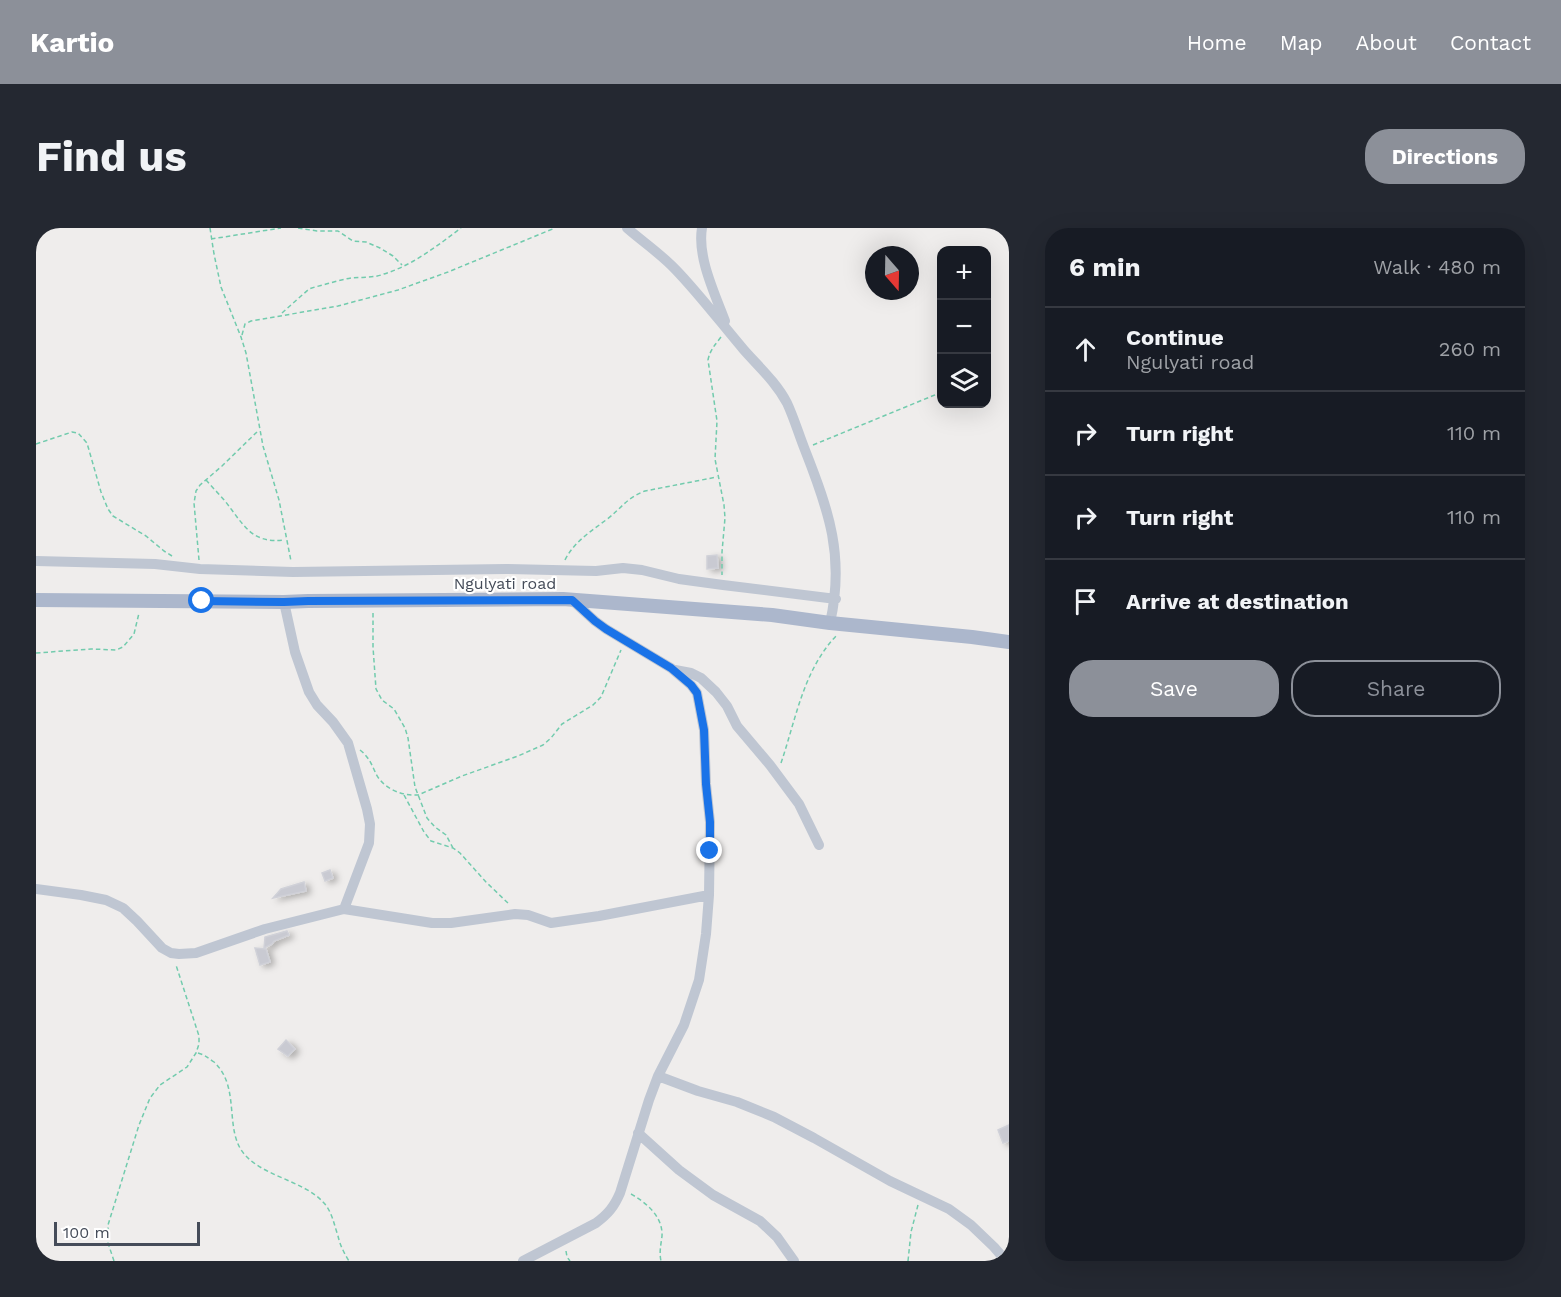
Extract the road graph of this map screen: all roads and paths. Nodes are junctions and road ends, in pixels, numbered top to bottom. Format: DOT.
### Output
graph roads {
  1 [pos="210,228"];
  2 [pos="281,228"];
  3 [pos="298,228"];
  4 [pos="461,228"];
  5 [pos="555,228"];
  6 [pos="627,228"];
  7 [pos="702,228"];
  8 [pos="329,229"];
  9 [pos="211,239"];
  10 [pos="403,266"];
  11 [pos="280,315"];
  12 [pos="728,330"];
  13 [pos="242,337"];
  14 [pos="937,394"];
  15 [pos="260,429"];
  16 [pos="36,444"];
  17 [pos="804,448"];
  18 [pos="718,477"];
  19 [pos="206,480"];
  20 [pos="286,540"];
  21 [pos="172,556"];
  22 [pos="36,561"];
  23 [pos="200,569"];
  24 [pos="560,571"];
  25 [pos="293,572"];
  26 [pos="723,585"];
  27 [pos="836,599"];
  28 [pos="36,600"];
  29 [pos="374,600"];
  30 [pos="572,600"];
  31 [pos="143,601"];
  32 [pos="284,602"];
  33 [pos="830,623"];
  34 [pos="847,625"];
  35 [pos="625,641"];
  36 [pos="1009,642"];
  37 [pos="36,653"];
  38 [pos="673,670"];
  39 [pos="348,743"];
  40 [pos="777,774"];
  41 [pos="404,794"];
  42 [pos="418,795"];
  43 [pos="819,845"];
  44 [pos="453,848"];
  45 [pos="36,889"];
  46 [pos="709,894"];
  47 [pos="344,909"];
  48 [pos="518,914"];
  49 [pos="171,953"];
  50 [pos="196,1053"];
  51 [pos="658,1077"];
  52 [pos="638,1133"];
  53 [pos="621,1188"];
  54 [pos="921,1196"];
  55 [pos="114,1261"];
  56 [pos="349,1261"];
  57 [pos="523,1261"];
  58 [pos="661,1261"];
  59 [pos="794,1261"];
  60 [pos="908,1261"];
  61 [pos="1006,1261"];
  1 -- 9 [label="path"];
  2 -- 9 [label="path"];
  3 -- 8 [label="path"];
  4 -- 10 [label="path"];
  5 -- 11 [label="path"];
  6 -- 12 [label="street"];
  7 -- 12 [label="street"];
  8 -- 10 [label="path"];
  9 -- 13 [label="path"];
  10 -- 11 [label="path"];
  11 -- 13 [label="path"];
  12 -- 17 [label="street"];
  12 -- 18 [label="path"];
  13 -- 15 [label="path"];
  14 -- 17 [label="path"];
  15 -- 19 [label="path"];
  15 -- 20 [label="path"];
  16 -- 21 [label="path"];
  17 -- 27 [label="street"];
  18 -- 24 [label="path"];
  18 -- 26 [label="path"];
  19 -- 20 [label="path"];
  19 -- 23 [label="path"];
  20 -- 25 [label="path"];
  22 -- 23 [label="street"];
  23 -- 25 [label="street"];
  24 -- 25 [label="street"];
  24 -- 26 [label="street"];
  26 -- 27 [label="street"];
  27 -- 33 [label="street"];
  28 -- 31 [label="main road, Ngulyati road"];
  29 -- 30 [label="main road, Ngulyati road"];
  29 -- 32 [label="main road, Ngulyati road"];
  29 -- 42 [label="path"];
  30 -- 33 [label="main road, Ngulyati road"];
  30 -- 35 [label="street"];
  31 -- 32 [label="main road, Ngulyati road"];
  31 -- 37 [label="path"];
  32 -- 39 [label="street"];
  33 -- 34 [label="main road, Ngulyati road"];
  34 -- 36 [label="main road, Ngulyati road"];
  34 -- 40 [label="path"];
  35 -- 38 [label="street"];
  35 -- 42 [label="path"];
  38 -- 40 [label="street"];
  38 -- 46 [label="street"];
  39 -- 41 [label="path"];
  39 -- 47 [label="street"];
  40 -- 43 [label="street"];
  41 -- 42 [label="path"];
  41 -- 44 [label="path"];
  42 -- 44 [label="path"];
  44 -- 48 [label="path"];
  45 -- 49 [label="street"];
  46 -- 48 [label="street"];
  46 -- 51 [label="street"];
  47 -- 48 [label="street"];
  47 -- 49 [label="street"];
  49 -- 50 [label="path"];
  50 -- 55 [label="path"];
  50 -- 56 [label="path"];
  51 -- 52 [label="street"];
  51 -- 54 [label="street"];
  52 -- 53 [label="street"];
  52 -- 59 [label="street"];
  53 -- 57 [label="street"];
  53 -- 58 [label="path"];
  54 -- 60 [label="path"];
  54 -- 61 [label="street"];
}
